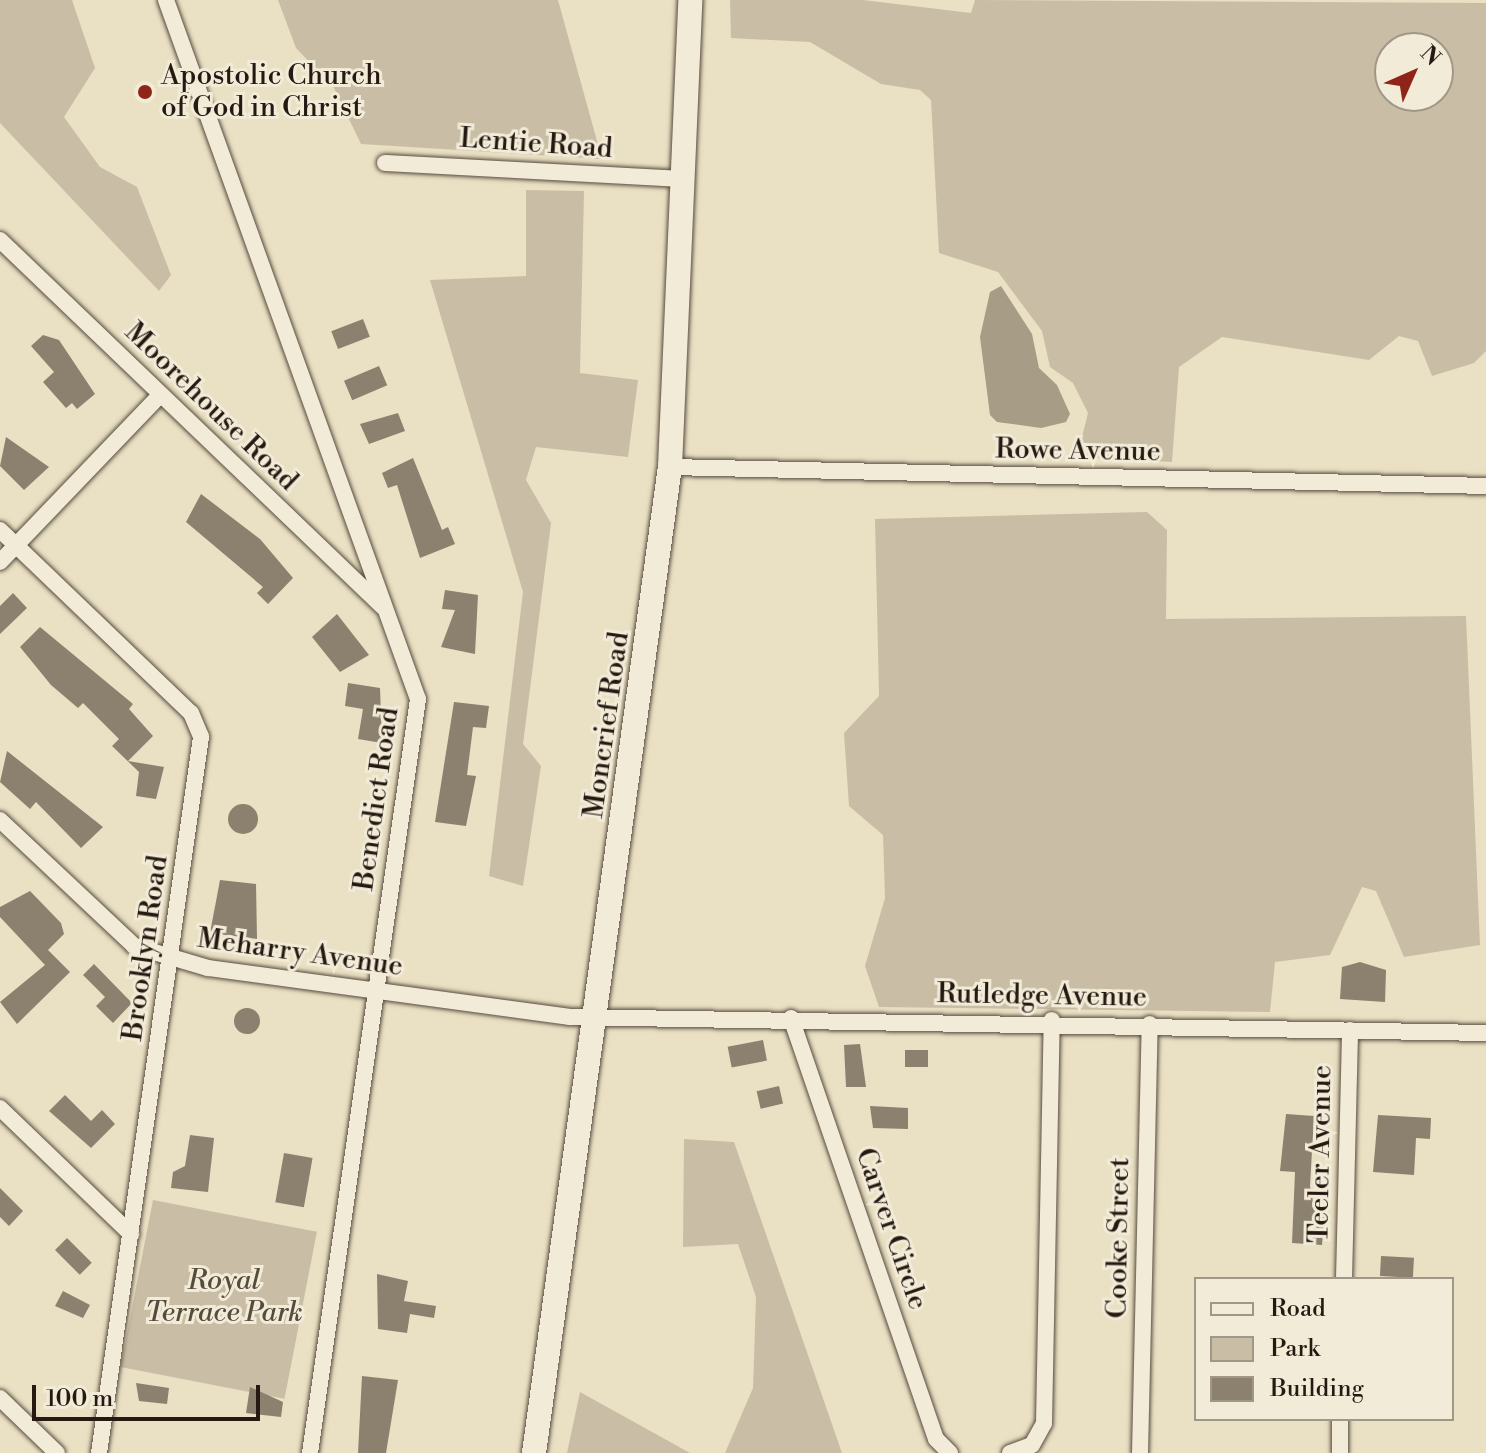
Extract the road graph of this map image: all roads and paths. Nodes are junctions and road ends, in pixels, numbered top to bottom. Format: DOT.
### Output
graph roads {
  1 [pos="166,0"];
  2 [pos="690,0"];
  3 [pos="385,163"];
  4 [pos="684,179"];
  5 [pos="0,240"];
  6 [pos="160,395"];
  7 [pos="670,467"];
  8 [pos="1486,486"];
  9 [pos="0,530"];
  10 [pos="16,545"];
  11 [pos="0,562"];
  12 [pos="387,610"];
  13 [pos="0,820"];
  14 [pos="170,960"];
  15 [pos="375,991"];
  16 [pos="596,1016"];
  17 [pos="791,1018"];
  18 [pos="1052,1020"];
  19 [pos="1150,1024"];
  20 [pos="1350,1030"];
  21 [pos="1486,1033"];
  22 [pos="0,1108"];
  23 [pos="131,1234"];
  24 [pos="1344,1277"];
  25 [pos="0,1398"];
  26 [pos="1340,1421"];
  27 [pos="57,1453"];
  28 [pos="99,1453"];
  29 [pos="310,1453"];
  30 [pos="534,1453"];
  31 [pos="950,1453"];
  32 [pos="1010,1453"];
  33 [pos="1140,1453"];
  34 [pos="1340,1453"];
  1 -- 12 [label="street, Benedict Road"];
  2 -- 4 [label="main road, Moncrief Road"];
  3 -- 4 [label="street, Lentie Road"];
  4 -- 7 [label="main road, Moncrief Road"];
  5 -- 6 [label="street, Moorehouse Road"];
  6 -- 10 [label="street"];
  6 -- 12 [label="street, Moorehouse Road"];
  7 -- 8 [label="street, Rowe Avenue"];
  7 -- 16 [label="main road, Moncrief Road"];
  9 -- 10 [label="street, Brooklyn Road"];
  10 -- 11 [label="street"];
  10 -- 14 [label="street, Brooklyn Road"];
  12 -- 15 [label="street, Benedict Road"];
  13 -- 14 [label="street, Meharry Avenue"];
  14 -- 15 [label="street, Meharry Avenue"];
  14 -- 23 [label="street, Brooklyn Road"];
  15 -- 16 [label="street, Meharry Avenue"];
  15 -- 29 [label="street, Benedict Road"];
  16 -- 17 [label="street, Rutledge Avenue"];
  16 -- 30 [label="main road, Moncrief Road"];
  17 -- 18 [label="street, Rutledge Avenue"];
  17 -- 31 [label="street, Carver Circle"];
  18 -- 19 [label="street, Rutledge Avenue"];
  18 -- 32 [label="street"];
  19 -- 20 [label="street, Rutledge Avenue"];
  19 -- 33 [label="street, Cooke Street"];
  20 -- 21 [label="street, Rutledge Avenue"];
  20 -- 24 [label="street, Teeler Avenue"];
  22 -- 23 [label="street"];
  23 -- 28 [label="street, Brooklyn Road"];
  25 -- 27 [label="street"];
  26 -- 34 [label="street"];
}
